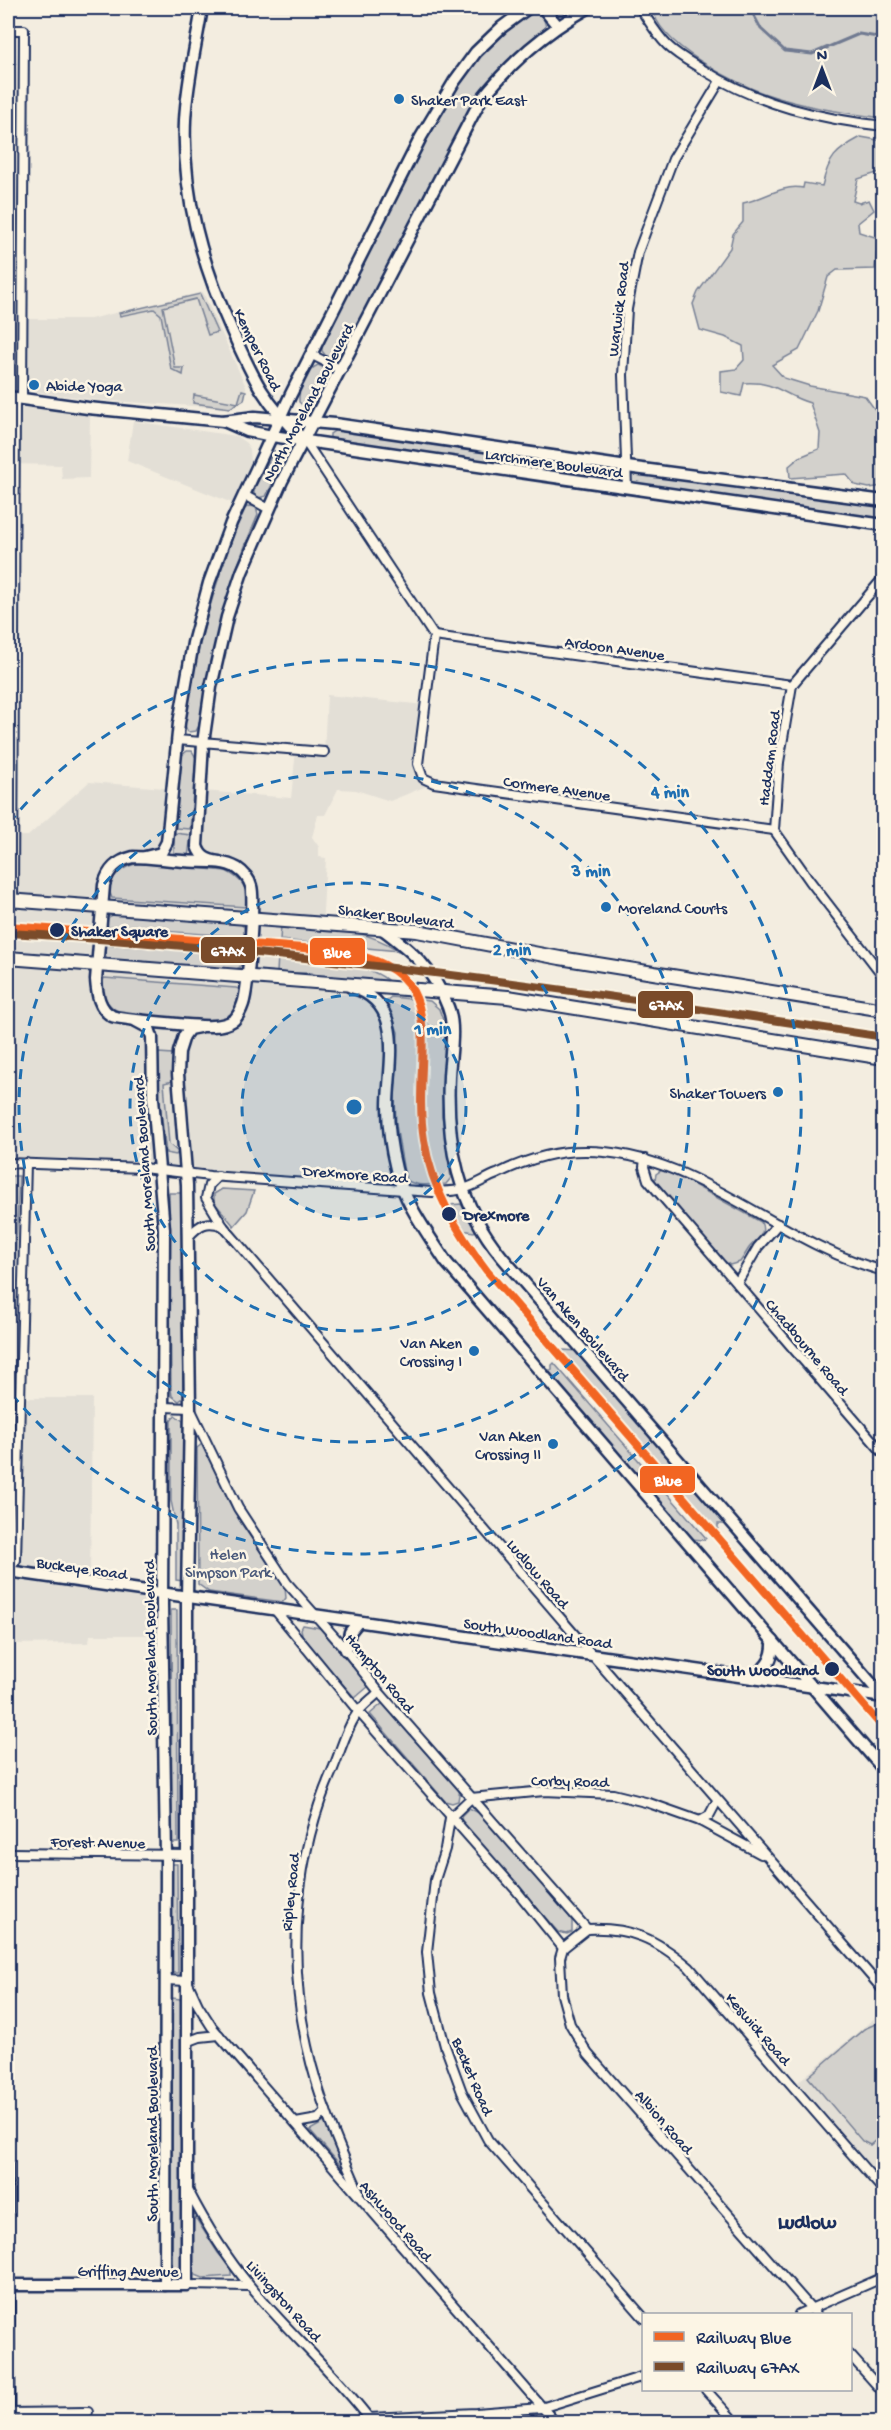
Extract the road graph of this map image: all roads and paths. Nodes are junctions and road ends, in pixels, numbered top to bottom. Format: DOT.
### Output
graph roads {
  1 [pos="202,8"];
  2 [pos="528,8"];
  3 [pos="543,8"];
  4 [pos="588,8"];
  5 [pos="640,8"];
  6 [pos="557,26"];
  7 [pos="8,30"];
  8 [pos="720,81"];
  9 [pos="884,126"];
  10 [pos="312,355"];
  11 [pos="342,370"];
  12 [pos="15,398"];
  13 [pos="280,418"];
  14 [pos="222,421"];
  15 [pos="315,422"];
  16 [pos="272,436"];
  17 [pos="304,441"];
  18 [pos="627,467"];
  19 [pos="627,488"];
  20 [pos="244,495"];
  21 [pos="884,501"];
  22 [pos="269,509"];
  23 [pos="884,525"];
  24 [pos="884,577"];
  25 [pos="434,636"];
  26 [pos="792,685"];
  27 [pos="177,740"];
  28 [pos="203,743"];
  29 [pos="324,752"];
  30 [pos="774,830"];
  31 [pos="145,857"];
  32 [pos="219,862"];
  33 [pos="10,900"];
  34 [pos="102,906"];
  35 [pos="251,918"];
  36 [pos="381,928"];
  37 [pos="8,958"];
  38 [pos="97,966"];
  39 [pos="247,976"];
  40 [pos="884,977"];
  41 [pos="346,985"];
  42 [pos="440,991"];
  43 [pos="884,1010"];
  44 [pos="136,1021"];
  45 [pos="199,1027"];
  46 [pos="884,1058"];
  47 [pos="645,1159"];
  48 [pos="8,1163"];
  49 [pos="26,1163"];
  50 [pos="158,1169"];
  51 [pos="186,1173"];
  52 [pos="218,1176"];
  53 [pos="463,1189"];
  54 [pos="404,1190"];
  55 [pos="778,1224"];
  56 [pos="222,1226"];
  57 [pos="189,1236"];
  58 [pos="884,1271"];
  59 [pos="736,1283"];
  60 [pos="164,1407"];
  61 [pos="190,1408"];
  62 [pos="884,1454"];
  63 [pos="8,1571"];
  64 [pos="162,1594"];
  65 [pos="187,1598"];
  66 [pos="274,1610"];
  67 [pos="316,1616"];
  68 [pos="358,1622"];
  69 [pos="773,1641"];
  70 [pos="346,1650"];
  71 [pos="594,1654"];
  72 [pos="749,1677"];
  73 [pos="812,1687"];
  74 [pos="379,1692"];
  75 [pos="883,1697"];
  76 [pos="358,1711"];
  77 [pos="884,1770"];
  78 [pos="471,1798"];
  79 [pos="717,1802"];
  80 [pos="450,1818"];
  81 [pos="700,1821"];
  82 [pos="8,1853"];
  83 [pos="166,1855"];
  84 [pos="187,1855"];
  85 [pos="768,1858"];
  86 [pos="587,1929"];
  87 [pos="563,1948"];
  88 [pos="166,1980"];
  89 [pos="187,1981"];
  90 [pos="884,1991"];
  91 [pos="219,2035"];
  92 [pos="187,2042"];
  93 [pos="326,2111"];
  94 [pos="296,2123"];
  95 [pos="8,2152"];
  96 [pos="187,2188"];
  97 [pos="884,2191"];
  98 [pos="362,2199"];
  99 [pos="884,2277"];
  100 [pos="8,2284"];
  101 [pos="165,2284"];
  102 [pos="187,2284"];
  103 [pos="249,2286"];
  104 [pos="814,2312"];
  105 [pos="642,2316"];
  106 [pos="852,2357"];
  107 [pos="642,2377"];
  108 [pos="707,2391"];
  109 [pos="884,2393"];
  110 [pos="541,2408"];
  111 [pos="88,2412"];
  112 [pos="9,2416"];
  113 [pos="371,2420"];
  114 [pos="555,2422"];
  115 [pos="735,2422"];
  1 -- 13 [label="main road, Kemper Road"];
  2 -- 10 [label="main road, North Moreland Boulevard"];
  3 -- 6 [label="main road"];
  4 -- 6 [label="main road, North Moreland Boulevard"];
  5 -- 8 [label="street"];
  6 -- 11 [label="main road, North Moreland Boulevard"];
  7 -- 12 [label="street"];
  8 -- 9 [label="street"];
  8 -- 18 [label="street, Warwick Road"];
  10 -- 11 [label="street"];
  10 -- 13 [label="main road, North Moreland Boulevard"];
  11 -- 15 [label="main road, North Moreland Boulevard"];
  12 -- 14 [label="main road, Larchmere Boulevard"];
  12 -- 33 [label="street"];
  13 -- 14 [label="main road, Larchmere Boulevard"];
  13 -- 15 [label="main road, Larchmere Boulevard"];
  13 -- 16 [label="main road, North Moreland Boulevard"];
  13 -- 17 [label="main road, Kemper Road"];
  14 -- 16 [label="main road, Larchmere Boulevard"];
  15 -- 17 [label="main road, North Moreland Boulevard"];
  15 -- 18 [label="main road, Larchmere Boulevard"];
  16 -- 17 [label="main road, Larchmere Boulevard"];
  16 -- 20 [label="main road, North Moreland Boulevard"];
  17 -- 19 [label="main road, Larchmere Boulevard"];
  17 -- 22 [label="main road, North Moreland Boulevard"];
  17 -- 25 [label="street, Kemper Road"];
  18 -- 19 [label="street, Warwick Road"];
  18 -- 21 [label="main road, Larchmere Boulevard"];
  19 -- 23 [label="main road, Larchmere Boulevard"];
  20 -- 22 [label="street"];
  20 -- 27 [label="main road, North Moreland Boulevard"];
  22 -- 28 [label="main road, North Moreland Boulevard"];
  24 -- 26 [label="street"];
  25 -- 26 [label="street, Ardoon Avenue"];
  25 -- 30 [label="street, Cormere Avenue"];
  26 -- 30 [label="street, Haddam Road"];
  27 -- 28 [label="street"];
  27 -- 31 [label="main road, North Moreland Boulevard"];
  28 -- 29 [label="street"];
  28 -- 32 [label="main road, North Moreland Boulevard"];
  30 -- 40 [label="street, Haddam Road"];
  31 -- 32 [label="main road"];
  31 -- 34 [label="main road"];
  32 -- 35 [label="main road"];
  33 -- 34 [label="main road, Shaker Boulevard"];
  34 -- 35 [label="main road, Shaker Boulevard"];
  34 -- 38 [label="main road"];
  35 -- 36 [label="main road, Shaker Boulevard"];
  35 -- 39 [label="main road"];
  36 -- 42 [label="main road, Van Aken Boulevard"];
  36 -- 43 [label="main road, Shaker Boulevard"];
  37 -- 38 [label="main road"];
  38 -- 39 [label="main road"];
  38 -- 44 [label="main road"];
  39 -- 41 [label="main road"];
  39 -- 45 [label="main road"];
  41 -- 42 [label="main road"];
  41 -- 54 [label="main road"];
  42 -- 46 [label="main road"];
  42 -- 53 [label="main road, Van Aken Boulevard"];
  44 -- 45 [label="main road"];
  44 -- 50 [label="main road, South Moreland Boulevard"];
  45 -- 51 [label="main road"];
  47 -- 53 [label="street, Drexmore Road"];
  47 -- 55 [label="street, Drexmore Road"];
  47 -- 59 [label="street, Chadbourne Road"];
  48 -- 49 [label="street, Drexmore Road"];
  49 -- 50 [label="street, Drexmore Road"];
  49 -- 63 [label="street"];
  50 -- 51 [label="street, Drexmore Road"];
  50 -- 60 [label="main road, South Moreland Boulevard"];
  51 -- 52 [label="street, Drexmore Road"];
  51 -- 57 [label="main road"];
  52 -- 54 [label="street, Drexmore Road"];
  52 -- 56 [label="street, Ludlow Road"];
  53 -- 54 [label="street, Drexmore Road"];
  53 -- 75 [label="main road, Van Aken Boulevard"];
  54 -- 69 [label="main road"];
  55 -- 58 [label="street, Drexmore Road"];
  55 -- 59 [label="street"];
  56 -- 57 [label="street"];
  56 -- 71 [label="street, Ludlow Road"];
  57 -- 61 [label="main road"];
  59 -- 62 [label="street, Chadbourne Road"];
  60 -- 61 [label="street"];
  60 -- 64 [label="main road, South Moreland Boulevard"];
  61 -- 65 [label="main road"];
  61 -- 67 [label="street, Hampton Road"];
  63 -- 64 [label="main road, Buckeye Road"];
  64 -- 65 [label="main road, Buckeye Road"];
  64 -- 83 [label="main road, South Moreland Boulevard"];
  65 -- 66 [label="main road, South Woodland Road"];
  65 -- 84 [label="main road"];
  66 -- 67 [label="main road, South Woodland Road"];
  66 -- 76 [label="street"];
  67 -- 68 [label="main road, South Woodland Road"];
  67 -- 70 [label="street, Hampton Road"];
  68 -- 70 [label="main road"];
  68 -- 71 [label="main road, South Woodland Road"];
  69 -- 72 [label="main road"];
  69 -- 73 [label="main road"];
  70 -- 74 [label="street, Hampton Road"];
  71 -- 72 [label="main road, South Woodland Road"];
  71 -- 79 [label="street, Ludlow Road"];
  72 -- 73 [label="main road, South Woodland Road"];
  73 -- 75 [label="main road, South Woodland Road"];
  73 -- 77 [label="main road"];
  74 -- 76 [label="street, Ripley Road"];
  74 -- 78 [label="street, Hampton Road"];
  76 -- 80 [label="street"];
  76 -- 93 [label="street, Ripley Road"];
  78 -- 80 [label="street"];
  78 -- 81 [label="street, Corby Road"];
  78 -- 86 [label="street, Hampton Road"];
  79 -- 81 [label="street"];
  79 -- 85 [label="street, Ludlow Road"];
  80 -- 87 [label="street"];
  80 -- 105 [label="street, Becket Road"];
  81 -- 85 [label="street, Corby Road"];
  82 -- 83 [label="street, Forest Avenue"];
  83 -- 84 [label="street, Forest Avenue"];
  83 -- 88 [label="main road, South Moreland Boulevard"];
  84 -- 89 [label="main road"];
  85 -- 90 [label="street, Ludlow Road"];
  86 -- 87 [label="street"];
  86 -- 97 [label="street, Keswick Road"];
  87 -- 104 [label="street, Albion Road"];
  88 -- 89 [label="street"];
  88 -- 101 [label="main road, South Moreland Boulevard"];
  89 -- 91 [label="street, Ashwood Road"];
  89 -- 92 [label="main road"];
  91 -- 92 [label="street"];
  91 -- 94 [label="street, Ashwood Road"];
  92 -- 96 [label="main road"];
  93 -- 94 [label="street"];
  93 -- 98 [label="street, Ripley Road"];
  94 -- 98 [label="street, Ashwood Road"];
  95 -- 100 [label="street"];
  96 -- 102 [label="main road"];
  96 -- 103 [label="street, Livingston Road"];
  98 -- 110 [label="street, Ashwood Road"];
  99 -- 104 [label="street"];
  100 -- 101 [label="main road, Griffing Avenue"];
  100 -- 112 [label="main road"];
  101 -- 102 [label="main road, Griffing Avenue"];
  102 -- 103 [label="street, Griffing Avenue"];
  103 -- 113 [label="street, Livingston Road"];
  106 -- 109 [label="street"];
  107 -- 110 [label="street"];
  108 -- 115 [label="street"];
  110 -- 113 [label="street"];
  110 -- 114 [label="street, Ashwood Road"];
  111 -- 112 [label="street"];
}
